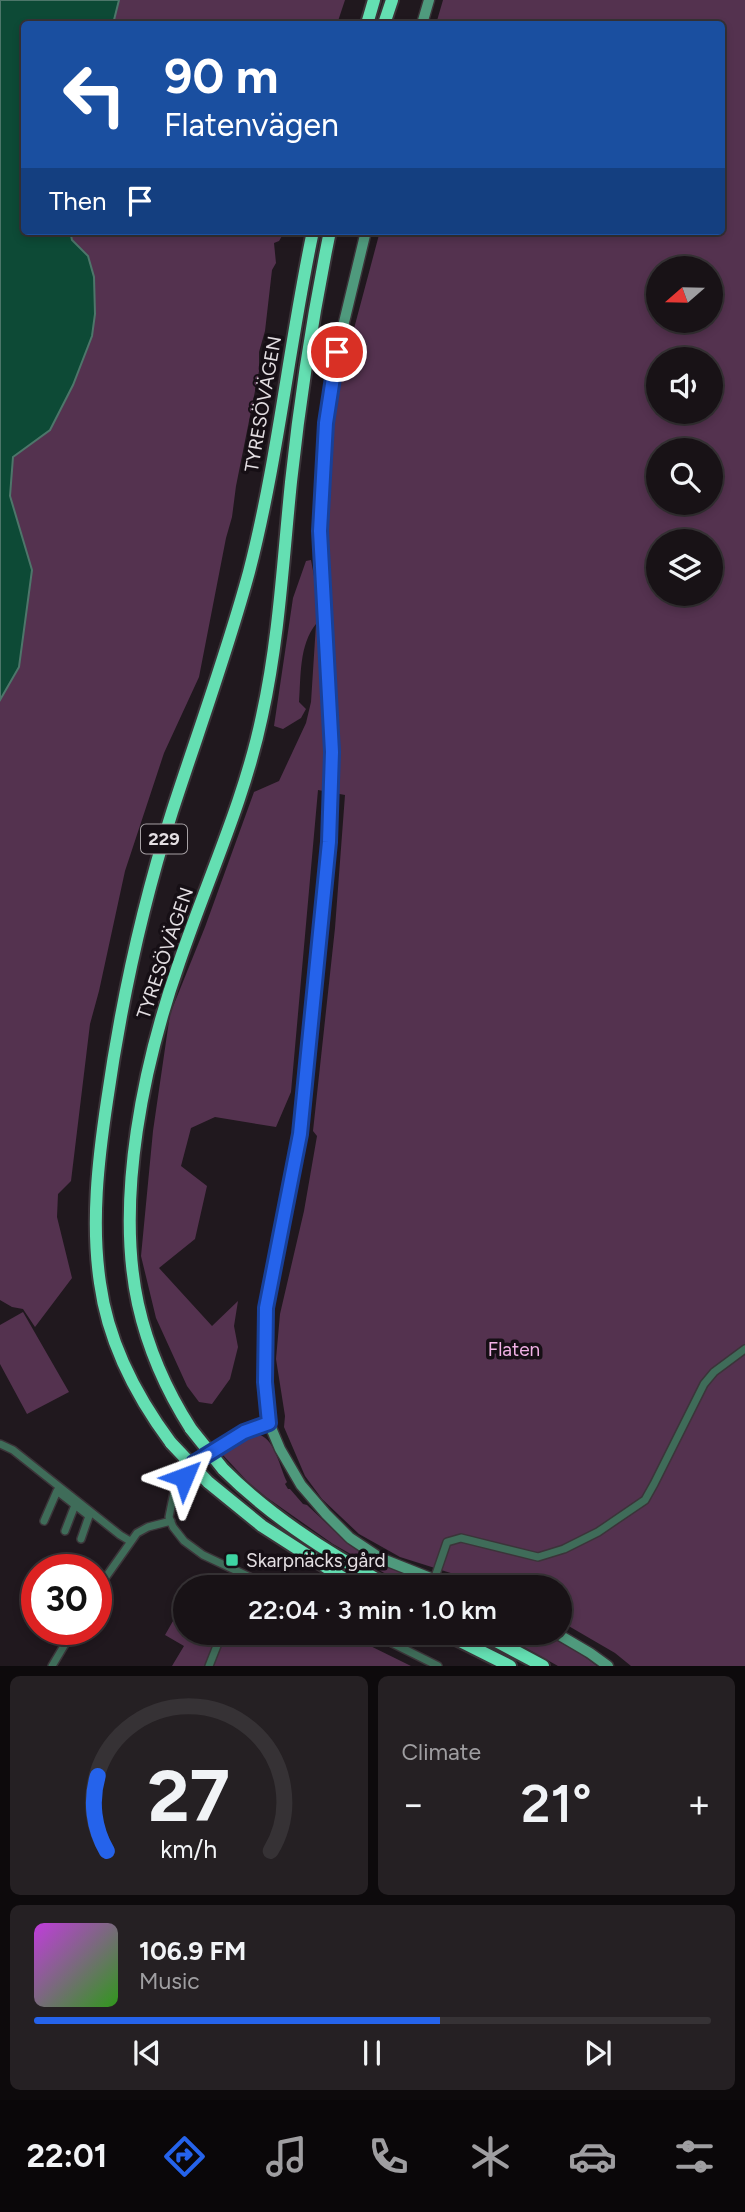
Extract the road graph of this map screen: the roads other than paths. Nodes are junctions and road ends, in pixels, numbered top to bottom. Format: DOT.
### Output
graph roads {
  1 [pos="374,0"];
  2 [pos="392,0"];
  3 [pos="429,0"];
  4 [pos="368,21"];
  5 [pos="385,21"];
  6 [pos="423,21"];
  7 [pos="312,235"];
  8 [pos="329,235"];
  9 [pos="365,235"];
  10 [pos="340,339"];
  11 [pos="362,346"];
  12 [pos="745,1349"];
  13 [pos="269,1423"];
  14 [pos="0,1444"];
  15 [pos="75,1505"];
  16 [pos="44,1521"];
  17 [pos="170,1521"];
  18 [pos="65,1531"];
  19 [pos="81,1539"];
  20 [pos="130,1541"];
  21 [pos="112,1567"];
  22 [pos="243,1575"];
  23 [pos="337,1575"];
  24 [pos="368,1575"];
  25 [pos="422,1575"];
  26 [pos="435,1575"];
  27 [pos="572,1642"];
  28 [pos="64,1645"];
  29 [pos="217,1645"];
  30 [pos="396,1645"];
  31 [pos="468,1645"];
  32 [pos="504,1645"];
  33 [pos="52,1666"];
  34 [pos="209,1666"];
  35 [pos="439,1666"];
  36 [pos="510,1666"];
  37 [pos="543,1666"];
  38 [pos="608,1666"];
  1 -- 4 [label="highway"];
  2 -- 5 [label="highway"];
  3 -- 6 [label="street"];
  7 -- 23 [label="highway, TYRESÖVÄGEN / 229, bridge"];
  8 -- 24 [label="highway, TYRESÖVÄGEN, bridge"];
  9 -- 10 [label="street"];
  10 -- 11 [label="street"];
  10 -- 13 [label="street"];
  12 -- 26 [label="street"];
  13 -- 17 [label="street"];
  13 -- 25 [label="street"];
  14 -- 20 [label="street"];
  15 -- 16 [label="street"];
  15 -- 18 [label="street"];
  15 -- 19 [label="street"];
  17 -- 20 [label="street"];
  17 -- 22 [label="street"];
  20 -- 21 [label="street"];
  27 -- 38 [label="street"];
  28 -- 33 [label="street"];
  29 -- 34 [label="street"];
  30 -- 35 [label="street"];
  31 -- 36 [label="highway"];
  32 -- 37 [label="highway"];
}
